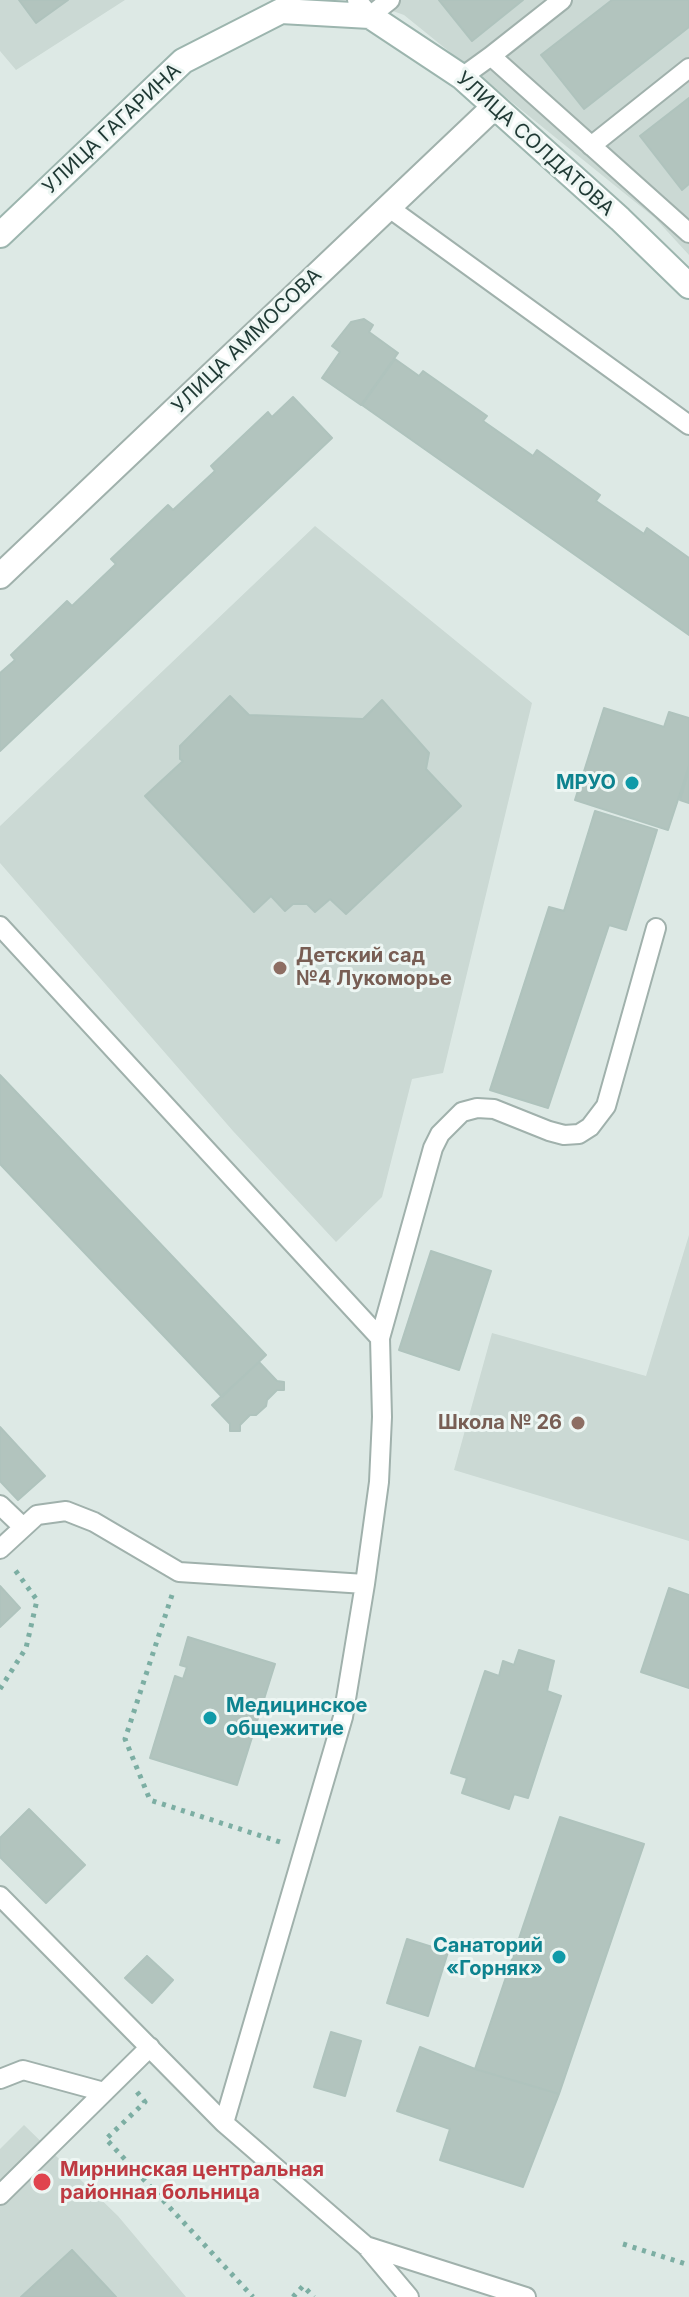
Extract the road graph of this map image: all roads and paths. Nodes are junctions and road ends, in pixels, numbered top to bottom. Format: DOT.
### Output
graph roads {
  1 [pos="390,0"];
  2 [pos="562,0"];
  3 [pos="364,8"];
  4 [pos="491,56"];
  5 [pos="689,68"];
  6 [pos="462,77"];
  7 [pos="494,107"];
  8 [pos="591,146"];
  9 [pos="388,207"];
  10 [pos="686,225"];
  11 [pos="0,235"];
  12 [pos="689,286"];
  13 [pos="689,425"];
  14 [pos="0,576"];
  15 [pos="0,926"];
  16 [pos="656,928"];
  17 [pos="380,1338"];
  18 [pos="0,1505"];
  19 [pos="23,1527"];
  20 [pos="5,1556"];
  21 [pos="179,1572"];
  22 [pos="365,1584"];
  23 [pos="0,1689"];
  24 [pos="304,1850"];
  25 [pos="0,1896"];
  26 [pos="150,2047"];
  27 [pos="122,2075"];
  28 [pos="0,2079"];
  29 [pos="104,2092"];
  30 [pos="224,2123"];
  31 [pos="0,2195"];
  32 [pos="623,2244"];
  33 [pos="366,2246"];
  34 [pos="689,2265"];
  35 [pos="253,2297"];
  36 [pos="293,2297"];
  37 [pos="314,2297"];
  38 [pos="409,2297"];
  39 [pos="526,2297"];
  1 -- 3 [label="lane"];
  2 -- 4 [label="lane"];
  3 -- 6 [label="street, УЛИЦА СОЛДАТОВА"];
  3 -- 11 [label="street, УЛИЦА ГАГАРИНА"];
  4 -- 6 [label="lane"];
  4 -- 8 [label="lane"];
  5 -- 8 [label="lane"];
  6 -- 7 [label="street, УЛИЦА СОЛДАТОВА"];
  7 -- 9 [label="street, УЛИЦА АММОСОВА"];
  7 -- 12 [label="street, УЛИЦА СОЛДАТОВА"];
  8 -- 10 [label="lane"];
  9 -- 13 [label="lane"];
  9 -- 14 [label="street, УЛИЦА АММОСОВА"];
  15 -- 17 [label="lane"];
  16 -- 17 [label="lane"];
  17 -- 22 [label="lane"];
  18 -- 19 [label="lane"];
  19 -- 20 [label="lane"];
  19 -- 21 [label="lane"];
  20 -- 23 [label="path"];
  21 -- 22 [label="lane"];
  21 -- 24 [label="path"];
  22 -- 24 [label="lane"];
  24 -- 30 [label="lane"];
  25 -- 26 [label="lane"];
  26 -- 27 [label="lane"];
  26 -- 30 [label="lane"];
  27 -- 29 [label="lane"];
  27 -- 35 [label="path"];
  28 -- 29 [label="lane"];
  29 -- 31 [label="lane"];
  30 -- 33 [label="lane"];
  32 -- 34 [label="path"];
  33 -- 38 [label="lane"];
  33 -- 39 [label="lane"];
  36 -- 37 [label="path"];
}
